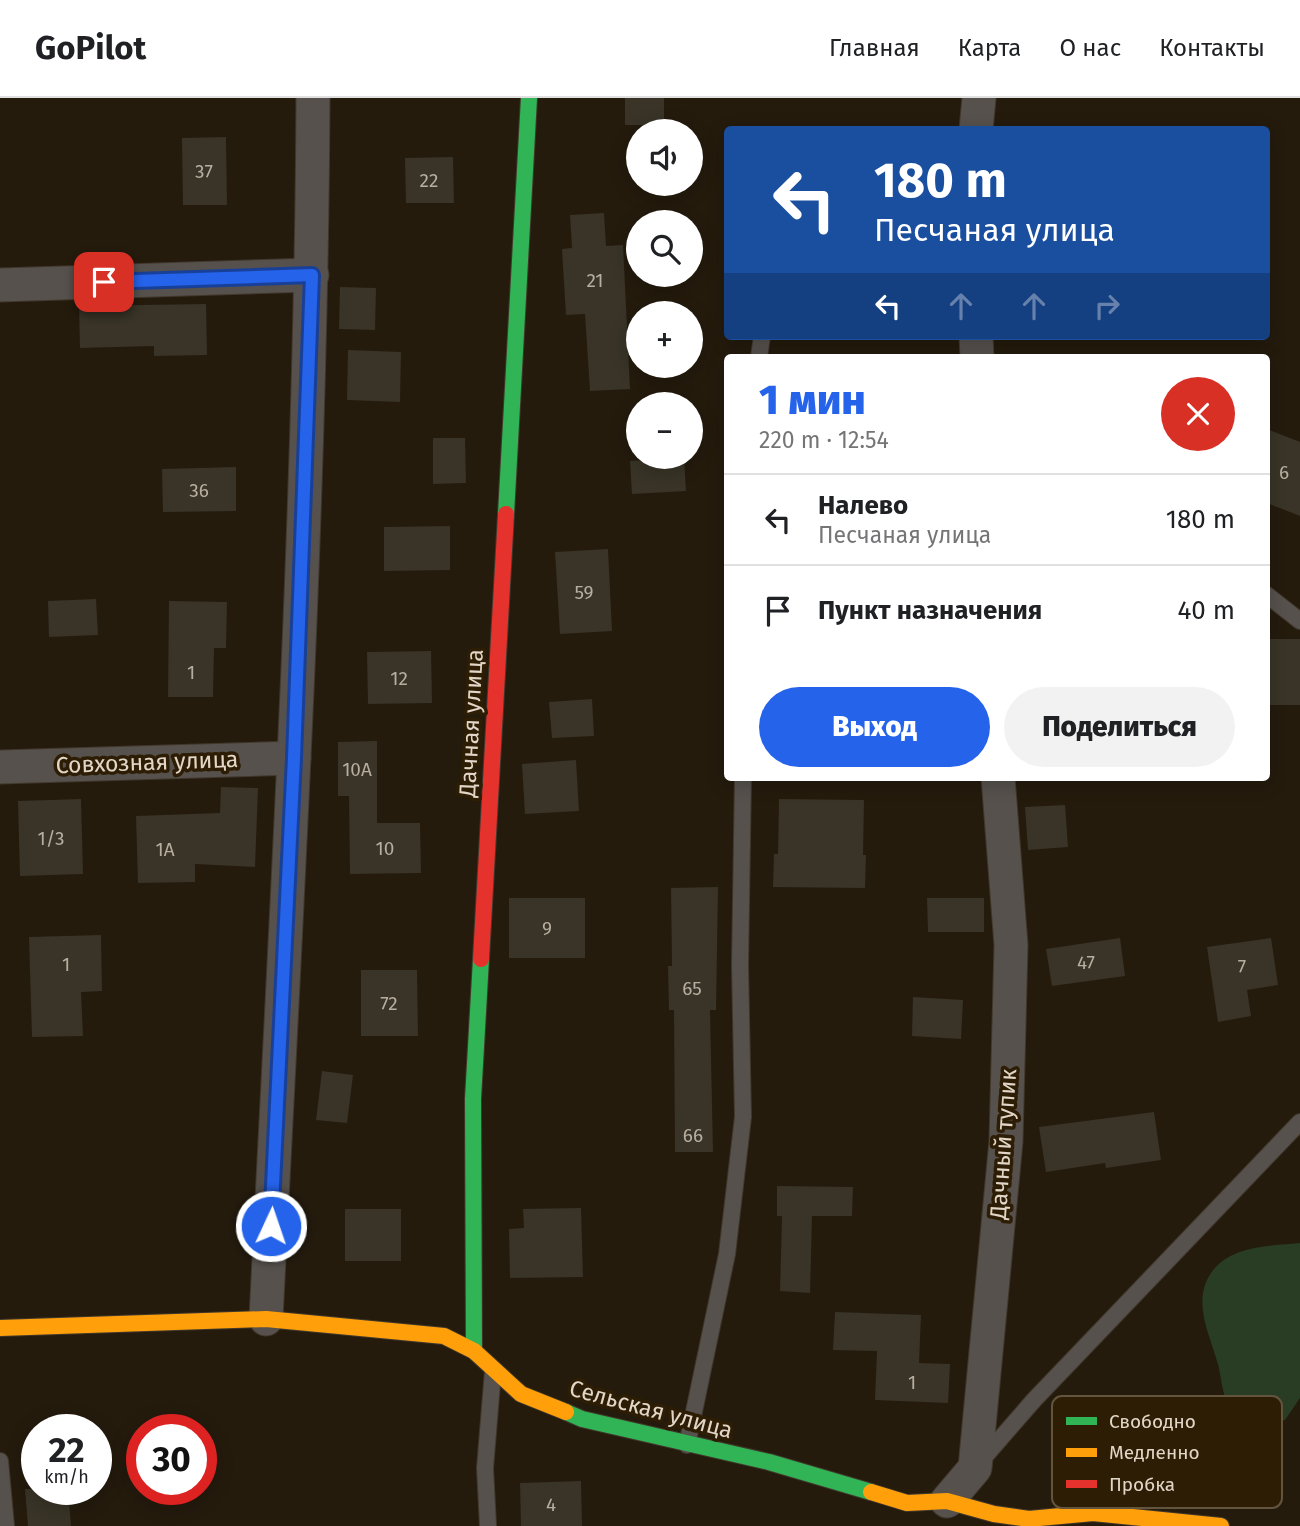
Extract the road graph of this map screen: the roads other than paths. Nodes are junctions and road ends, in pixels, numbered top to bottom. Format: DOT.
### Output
graph roads {
  1 [pos="313,98"];
  2 [pos="529,98"];
  3 [pos="979,98"];
  4 [pos="976,126"];
  5 [pos="312,275"];
  6 [pos="0,285"];
  7 [pos="1270,597"];
  8 [pos="1300,621"];
  9 [pos="294,758"];
  10 [pos="0,767"];
  11 [pos="743,781"];
  12 [pos="998,781"];
  13 [pos="1300,1122"];
  14 [pos="266,1320"];
  15 [pos="0,1328"];
  16 [pos="474,1351"];
  17 [pos="493,1371"];
  18 [pos="687,1445"];
  19 [pos="0,1461"];
  20 [pos="975,1468"];
  21 [pos="947,1501"];
  22 [pos="910,1515"];
  23 [pos="1210,1525"];
  24 [pos="6,1526"];
  25 [pos="488,1526"];
  1 -- 5 [label="street"];
  2 -- 16 [label="street, Дачная улица"];
  3 -- 4 [label="street"];
  5 -- 6 [label="street"];
  5 -- 9 [label="street"];
  7 -- 8 [label="lane"];
  9 -- 10 [label="street, Совхозная улица"];
  9 -- 14 [label="street"];
  11 -- 18 [label="lane"];
  12 -- 20 [label="street, Дачный тупик"];
  13 -- 20 [label="lane"];
  14 -- 15 [label="street, Сельская улица"];
  14 -- 16 [label="street, Сельская улица"];
  16 -- 17 [label="street, Сельская улица"];
  17 -- 18 [label="street, Сельская улица"];
  17 -- 25 [label="lane"];
  18 -- 22 [label="street, Сельская улица"];
  19 -- 24 [label="lane"];
  20 -- 21 [label="street"];
  21 -- 22 [label="street, Сельская улица"];
  21 -- 23 [label="street, Сельская улица"];
}
